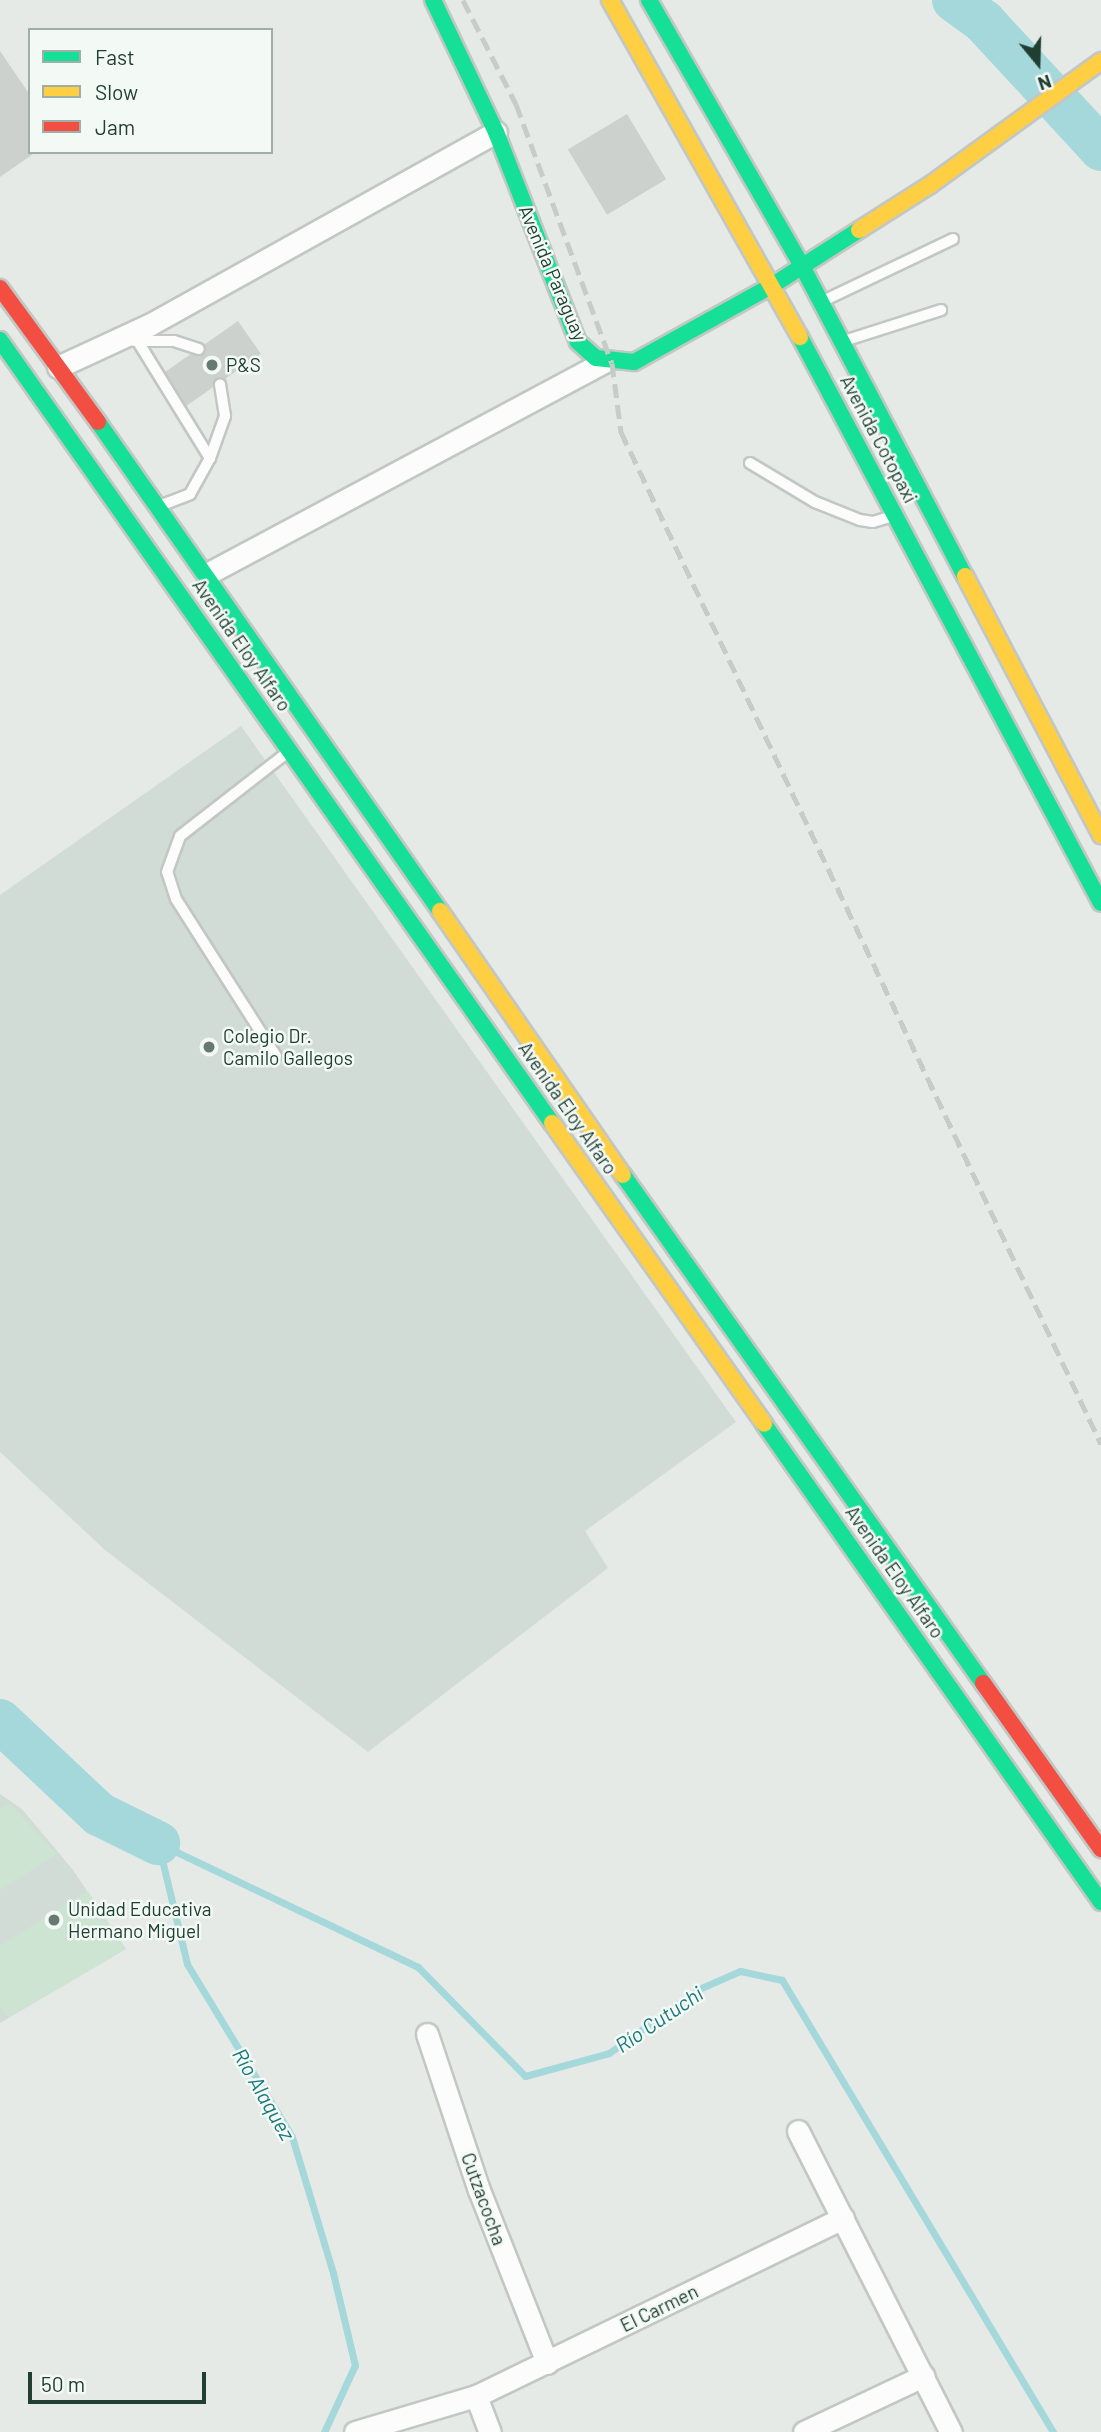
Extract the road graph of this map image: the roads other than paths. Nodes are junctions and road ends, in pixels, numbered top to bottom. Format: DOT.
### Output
graph roads {
  1 [pos="433,0"];
  2 [pos="610,0"];
  3 [pos="649,0"];
  4 [pos="1101,61"];
  5 [pos="496,132"];
  6 [pos="953,239"];
  7 [pos="802,267"];
  8 [pos="773,285"];
  9 [pos="0,289"];
  10 [pos="821,302"];
  11 [pos="941,310"];
  12 [pos="0,340"];
  13 [pos="137,340"];
  14 [pos="841,342"];
  15 [pos="199,349"];
  16 [pos="96,351"];
  17 [pos="606,361"];
  18 [pos="58,367"];
  19 [pos="220,384"];
  20 [pos="210,458"];
  21 [pos="750,463"];
  22 [pos="159,506"];
  23 [pos="895,514"];
  24 [pos="207,574"];
  25 [pos="291,750"];
  26 [pos="1101,835"];
  27 [pos="1101,903"];
  28 [pos="276,1056"];
  29 [pos="1101,1849"];
  30 [pos="1101,1902"];
  31 [pos="427,2034"];
  32 [pos="798,2131"];
  33 [pos="842,2218"];
  34 [pos="547,2362"];
  35 [pos="923,2376"];
  36 [pos="475,2396"];
  37 [pos="355,2432"];
  38 [pos="490,2432"];
  39 [pos="804,2432"];
  40 [pos="951,2432"];
  1 -- 5 [label="main road, Avenida Paraguay"];
  2 -- 8 [label="main road, Avenida Cotopaxi"];
  3 -- 7 [label="main road, Avenida Cotopaxi"];
  4 -- 7 [label="main road"];
  5 -- 16 [label="street"];
  5 -- 17 [label="main road, Avenida Paraguay"];
  6 -- 10 [label="lane"];
  7 -- 8 [label="main road"];
  7 -- 10 [label="main road, Avenida Cotopaxi"];
  8 -- 17 [label="main road"];
  8 -- 23 [label="main road, Avenida Cotopaxi"];
  9 -- 18 [label="main road, Avenida Eloy Alfaro"];
  10 -- 14 [label="main road, Avenida Cotopaxi"];
  11 -- 14 [label="lane"];
  12 -- 25 [label="main road, Avenida Eloy Alfaro"];
  13 -- 15 [label="lane"];
  13 -- 16 [label="lane"];
  13 -- 20 [label="lane"];
  14 -- 26 [label="main road, Avenida Cotopaxi"];
  16 -- 18 [label="street"];
  17 -- 24 [label="street"];
  18 -- 22 [label="main road, Avenida Eloy Alfaro"];
  19 -- 20 [label="lane"];
  20 -- 22 [label="lane"];
  21 -- 23 [label="lane"];
  22 -- 24 [label="main road, Avenida Eloy Alfaro"];
  23 -- 27 [label="main road, Avenida Cotopaxi"];
  24 -- 29 [label="main road, Avenida Eloy Alfaro"];
  25 -- 28 [label="lane"];
  25 -- 30 [label="main road, Avenida Eloy Alfaro"];
  31 -- 34 [label="street, Cutzacocha"];
  32 -- 33 [label="street"];
  33 -- 34 [label="street, El Carmen"];
  33 -- 35 [label="street"];
  34 -- 36 [label="street, El Carmen"];
  35 -- 39 [label="street"];
  35 -- 40 [label="street"];
  36 -- 37 [label="street, El Carmen"];
  36 -- 38 [label="street"];
}
